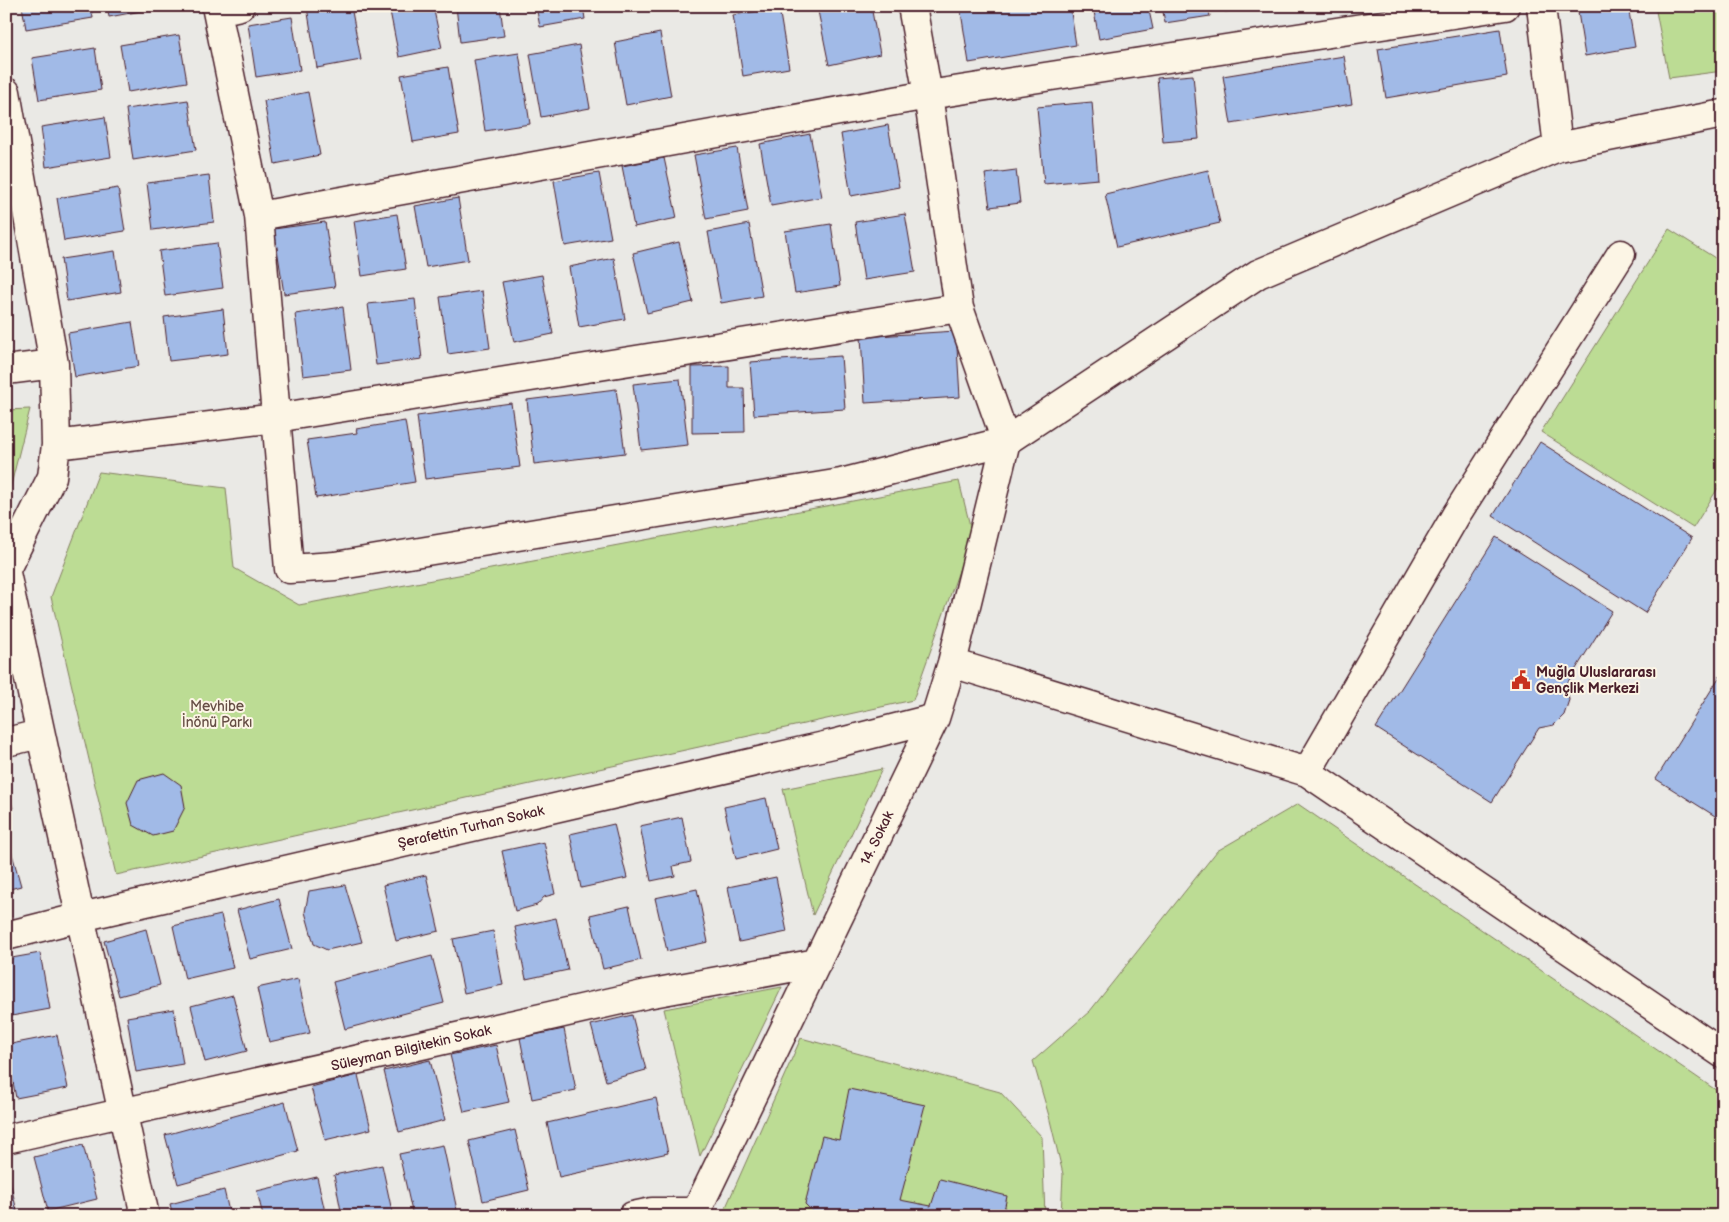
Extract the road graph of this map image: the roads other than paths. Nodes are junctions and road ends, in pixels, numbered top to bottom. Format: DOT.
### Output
graph roads {
  1 [pos="912,6"];
  2 [pos="1505,6"];
  3 [pos="1541,6"];
  4 [pos="224,8"];
  5 [pos="6,92"];
  6 [pos="928,95"];
  7 [pos="1723,114"];
  8 [pos="1558,147"];
  9 [pos="259,216"];
  10 [pos="1622,254"];
  11 [pos="958,308"];
  12 [pos="54,364"];
  13 [pos="6,370"];
  14 [pos="276,418"];
  15 [pos="1006,441"];
  16 [pos="56,446"];
  17 [pos="6,571"];
  18 [pos="952,663"];
  19 [pos="935,718"];
  20 [pos="40,734"];
  21 [pos="6,742"];
  22 [pos="1307,772"];
  23 [pos="81,917"];
  24 [pos="6,936"];
  25 [pos="817,963"];
  26 [pos="1723,1054"];
  27 [pos="122,1114"];
  28 [pos="6,1139"];
  29 [pos="695,1214"];
  30 [pos="144,1216"];
  31 [pos="633,1216"];
  1 -- 6 [label="street"];
  2 -- 6 [label="street"];
  3 -- 8 [label="street"];
  4 -- 9 [label="street"];
  5 -- 12 [label="street"];
  6 -- 9 [label="street"];
  6 -- 11 [label="street"];
  7 -- 8 [label="street"];
  8 -- 15 [label="street"];
  9 -- 14 [label="street"];
  10 -- 22 [label="street"];
  11 -- 14 [label="street"];
  11 -- 15 [label="street"];
  12 -- 13 [label="street"];
  12 -- 16 [label="street"];
  14 -- 15 [label="street"];
  14 -- 16 [label="street"];
  15 -- 18 [label="street, 14. Sokak"];
  16 -- 17 [label="street"];
  17 -- 20 [label="street"];
  18 -- 19 [label="street, 14. Sokak"];
  18 -- 22 [label="street"];
  19 -- 23 [label="street, Şerafettin Turhan Sokak"];
  19 -- 25 [label="street, 14. Sokak"];
  20 -- 21 [label="street"];
  20 -- 23 [label="street"];
  22 -- 26 [label="street"];
  23 -- 24 [label="street, Şerafettin Turhan Sokak"];
  23 -- 27 [label="street"];
  25 -- 27 [label="street, Süleyman Bilgitekin Sokak"];
  25 -- 29 [label="street, 14. Sokak"];
  27 -- 28 [label="street, Süleyman Bilgitekin Sokak"];
  27 -- 30 [label="street"];
  29 -- 31 [label="street"];
}
